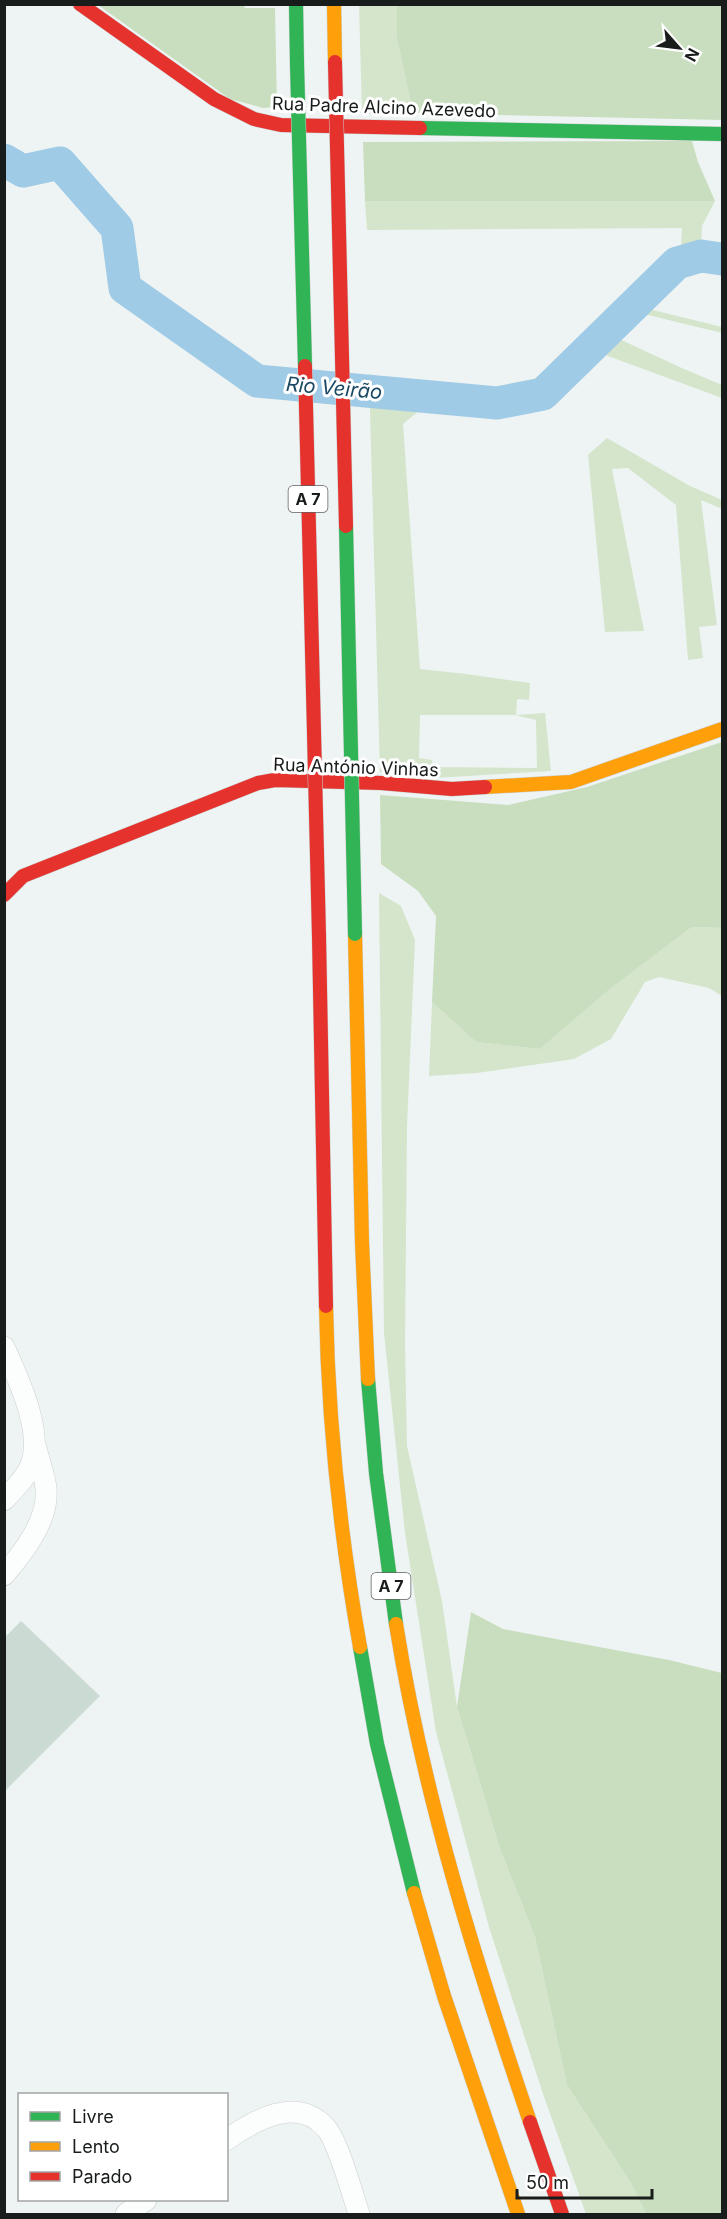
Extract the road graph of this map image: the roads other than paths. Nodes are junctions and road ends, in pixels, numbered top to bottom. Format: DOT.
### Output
graph roads {
  1 [pos="80,4"];
  2 [pos="296,4"];
  3 [pos="333,4"];
  4 [pos="723,134"];
  5 [pos="723,729"];
  6 [pos="4,895"];
  7 [pos="4,1347"];
  8 [pos="36,1447"];
  9 [pos="4,1500"];
  10 [pos="4,1575"];
  11 [pos="228,2139"];
  12 [pos="143,2201"];
  13 [pos="126,2214"];
  14 [pos="359,2214"];
  15 [pos="518,2214"];
  16 [pos="562,2214"];
  1 -- 4 [label="main road, Rua Padre Alcino Azevedo"];
  2 -- 15 [label="main road, A 7, bridge"];
  3 -- 16 [label="main road, A 7, bridge"];
  5 -- 6 [label="main road, Rua António Vinhas"];
  7 -- 8 [label="street"];
  8 -- 9 [label="street"];
  8 -- 10 [label="street"];
  11 -- 14 [label="street"];
  12 -- 13 [label="street"];
}
